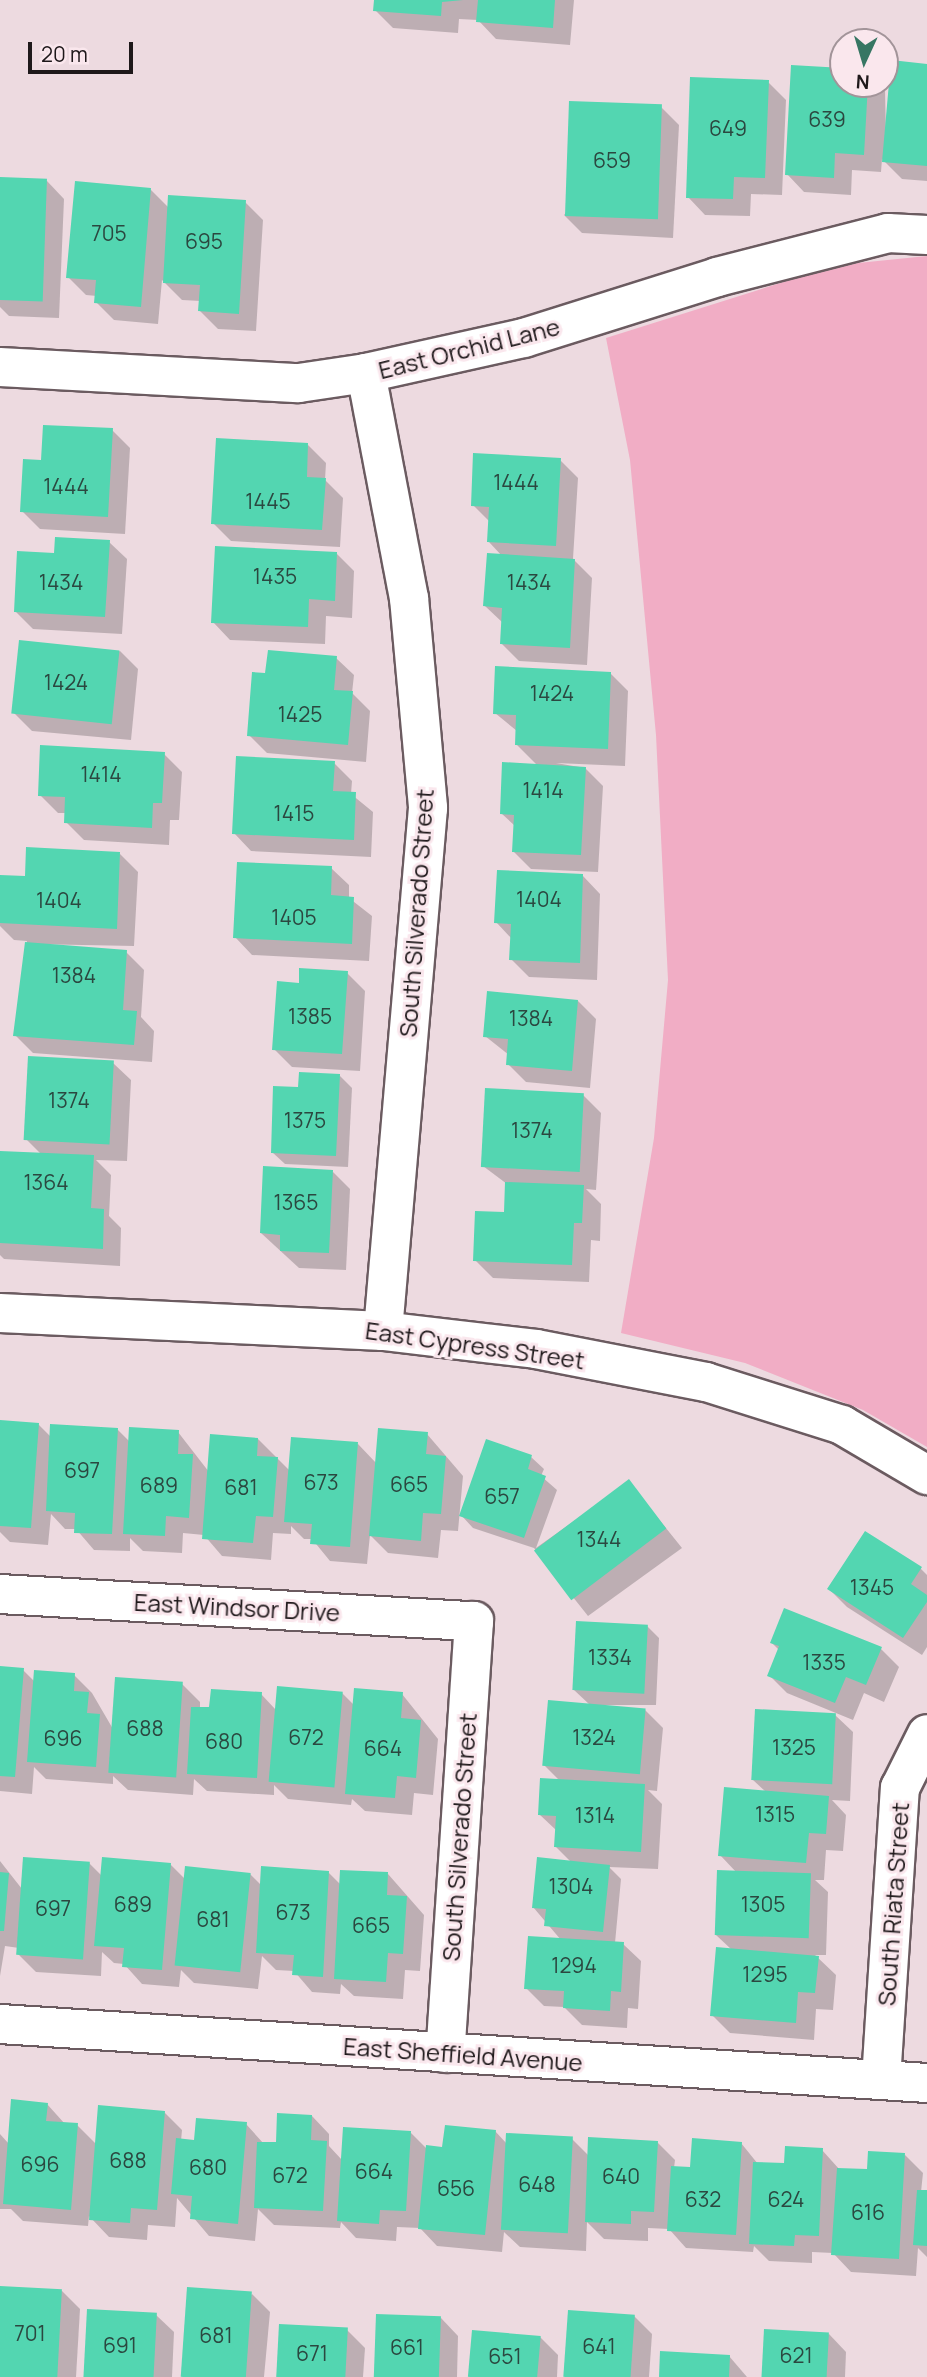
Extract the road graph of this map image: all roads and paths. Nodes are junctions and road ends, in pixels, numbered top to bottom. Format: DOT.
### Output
graph roads {
  1 [pos="927,235"];
  2 [pos="0,367"];
  3 [pos="366,373"];
  4 [pos="0,1313"];
  5 [pos="383,1331"];
  6 [pos="927,1475"];
  7 [pos="0,1594"];
  8 [pos="474,1621"];
  9 [pos="927,1734"];
  10 [pos="0,2024"];
  11 [pos="445,2053"];
  12 [pos="881,2080"];
  13 [pos="927,2083"];
  1 -- 3 [label="street, East Orchid Lane"];
  2 -- 3 [label="street, East Orchid Lane"];
  3 -- 5 [label="street, South Silverado Street"];
  4 -- 5 [label="street, East Cypress Street"];
  5 -- 6 [label="street, East Cypress Street"];
  7 -- 8 [label="street, East Windsor Drive"];
  8 -- 11 [label="street, South Silverado Street"];
  9 -- 12 [label="street, South Riata Street"];
  10 -- 11 [label="street, East Sheffield Avenue"];
  11 -- 12 [label="street, East Sheffield Avenue"];
  12 -- 13 [label="street, East Sheffield Avenue"];
}
